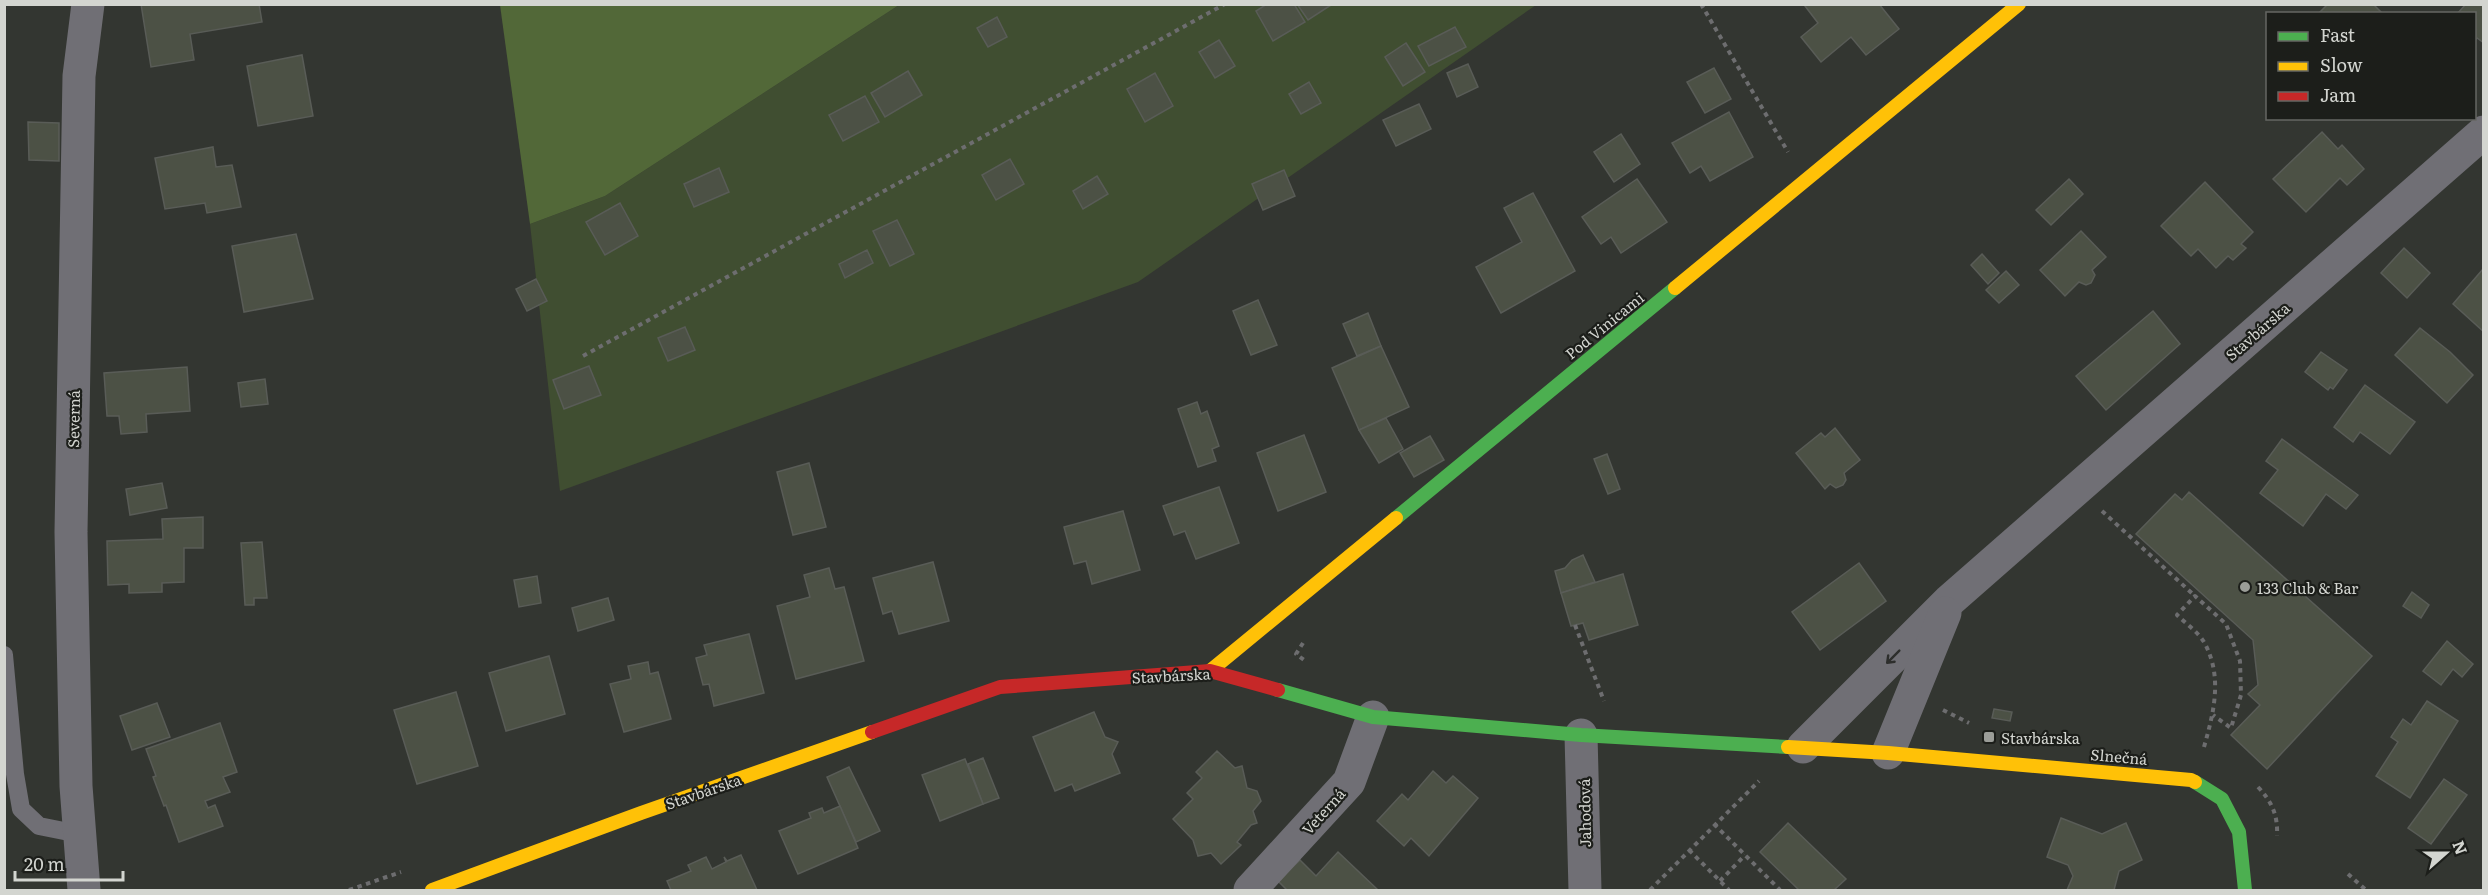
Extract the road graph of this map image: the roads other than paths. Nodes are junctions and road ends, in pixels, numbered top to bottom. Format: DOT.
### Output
graph roads {
  1 [pos="88,4"];
  2 [pos="2019,4"];
  3 [pos="2484,132"];
  4 [pos="1949,601"];
  5 [pos="4,655"];
  6 [pos="1210,671"];
  7 [pos="1373,717"];
  8 [pos="1581,735"];
  9 [pos="1798,747"];
  10 [pos="1888,753"];
  11 [pos="79,834"];
  12 [pos="84,891"];
  13 [pos="432,891"];
  14 [pos="1250,891"];
  15 [pos="1585,891"];
  16 [pos="2245,891"];
  1 -- 11 [label="street, Severná"];
  2 -- 6 [label="street, Pod Vinicami"];
  3 -- 4 [label="street, Stavbárska"];
  4 -- 9 [label="street, Stavbárska, one-way"];
  4 -- 10 [label="street, Stavbárska"];
  5 -- 11 [label="lane"];
  6 -- 7 [label="street, Stavbárska"];
  6 -- 13 [label="street, Stavbárska"];
  7 -- 8 [label="street, Stavbárska"];
  7 -- 14 [label="street, Veterná"];
  8 -- 9 [label="street, Stavbárska"];
  8 -- 15 [label="street, Jahodová"];
  9 -- 10 [label="street, Slnečná"];
  10 -- 16 [label="street, Slnečná"];
  11 -- 12 [label="street, Severná"];
}
